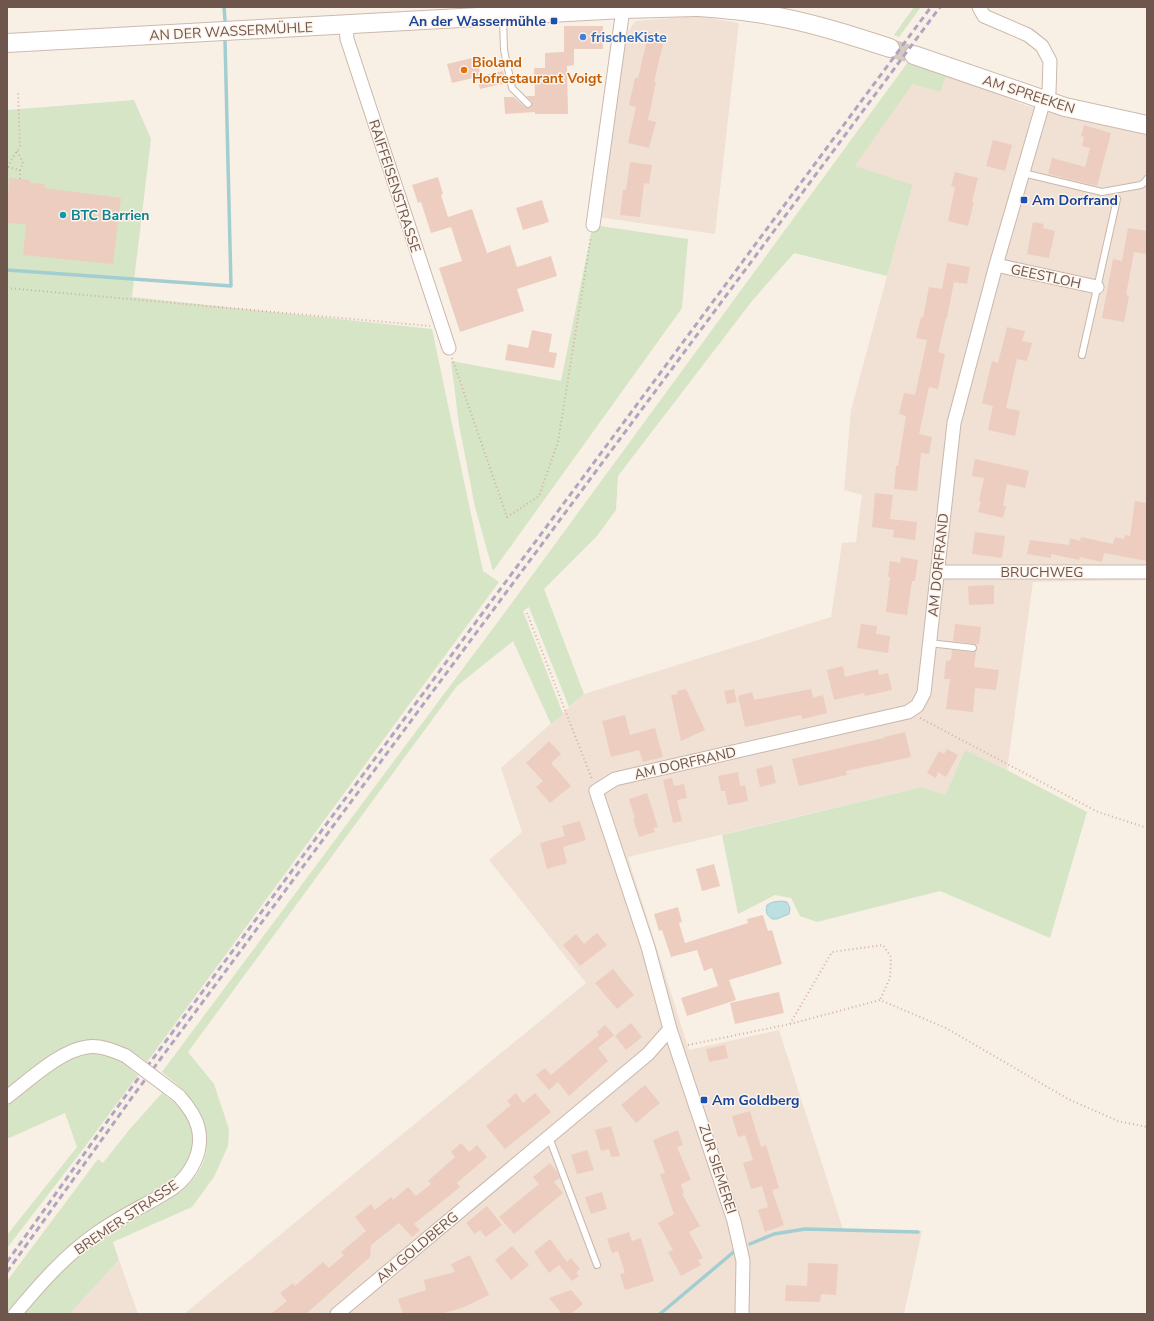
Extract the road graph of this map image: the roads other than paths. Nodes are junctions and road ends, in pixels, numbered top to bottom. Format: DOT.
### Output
graph roads {
  1 [pos="697,7"];
  2 [pos="979,7"];
  3 [pos="624,8"];
  4 [pos="503,16"];
  5 [pos="346,24"];
  6 [pos="7,43"];
  7 [pos="890,48"];
  8 [pos="914,55"];
  9 [pos="1044,100"];
  10 [pos="528,104"];
  11 [pos="1147,125"];
  12 [pos="1023,173"];
  13 [pos="1147,179"];
  14 [pos="1117,199"];
  15 [pos="593,225"];
  16 [pos="996,265"];
  17 [pos="1097,287"];
  18 [pos="449,348"];
  19 [pos="1082,355"];
  20 [pos="937,572"];
  21 [pos="1147,572"];
  22 [pos="930,643"];
  23 [pos="973,648"];
  24 [pos="670,1029"];
  25 [pos="7,1097"];
  26 [pos="549,1137"];
  27 [pos="597,1265"];
  28 [pos="15,1314"];
  29 [pos="337,1314"];
  30 [pos="742,1314"];
  1 -- 3 [label="street"];
  1 -- 7 [label="street"];
  2 -- 9 [label="street, AM DORFRAND"];
  3 -- 4 [label="street, AN DER WASSERMÜHLE"];
  3 -- 15 [label="street"];
  4 -- 5 [label="street, AN DER WASSERMÜHLE"];
  4 -- 10 [label="lane"];
  5 -- 6 [label="street, AN DER WASSERMÜHLE"];
  5 -- 18 [label="street, RAIFFEISENSTRASSE"];
  8 -- 9 [label="street, AM SPREEKEN"];
  9 -- 11 [label="street, AM SPREEKEN"];
  9 -- 12 [label="street, AM DORFRAND"];
  12 -- 13 [label="lane"];
  12 -- 16 [label="street, AM DORFRAND"];
  14 -- 17 [label="lane, GEESTLOH"];
  16 -- 17 [label="street, GEESTLOH"];
  16 -- 20 [label="street, AM DORFRAND"];
  17 -- 19 [label="lane, GEESTLOH"];
  20 -- 21 [label="street, BRUCHWEG"];
  20 -- 22 [label="street, AM DORFRAND"];
  22 -- 23 [label="lane"];
  22 -- 24 [label="street, AM DORFRAND"];
  24 -- 26 [label="street, AM GOLDBERG"];
  24 -- 30 [label="street, ZUR SIEMEREI"];
  25 -- 28 [label="street, BREMER STRASSE, bridge"];
  26 -- 27 [label="lane"];
  26 -- 29 [label="street, AM GOLDBERG"];
}
